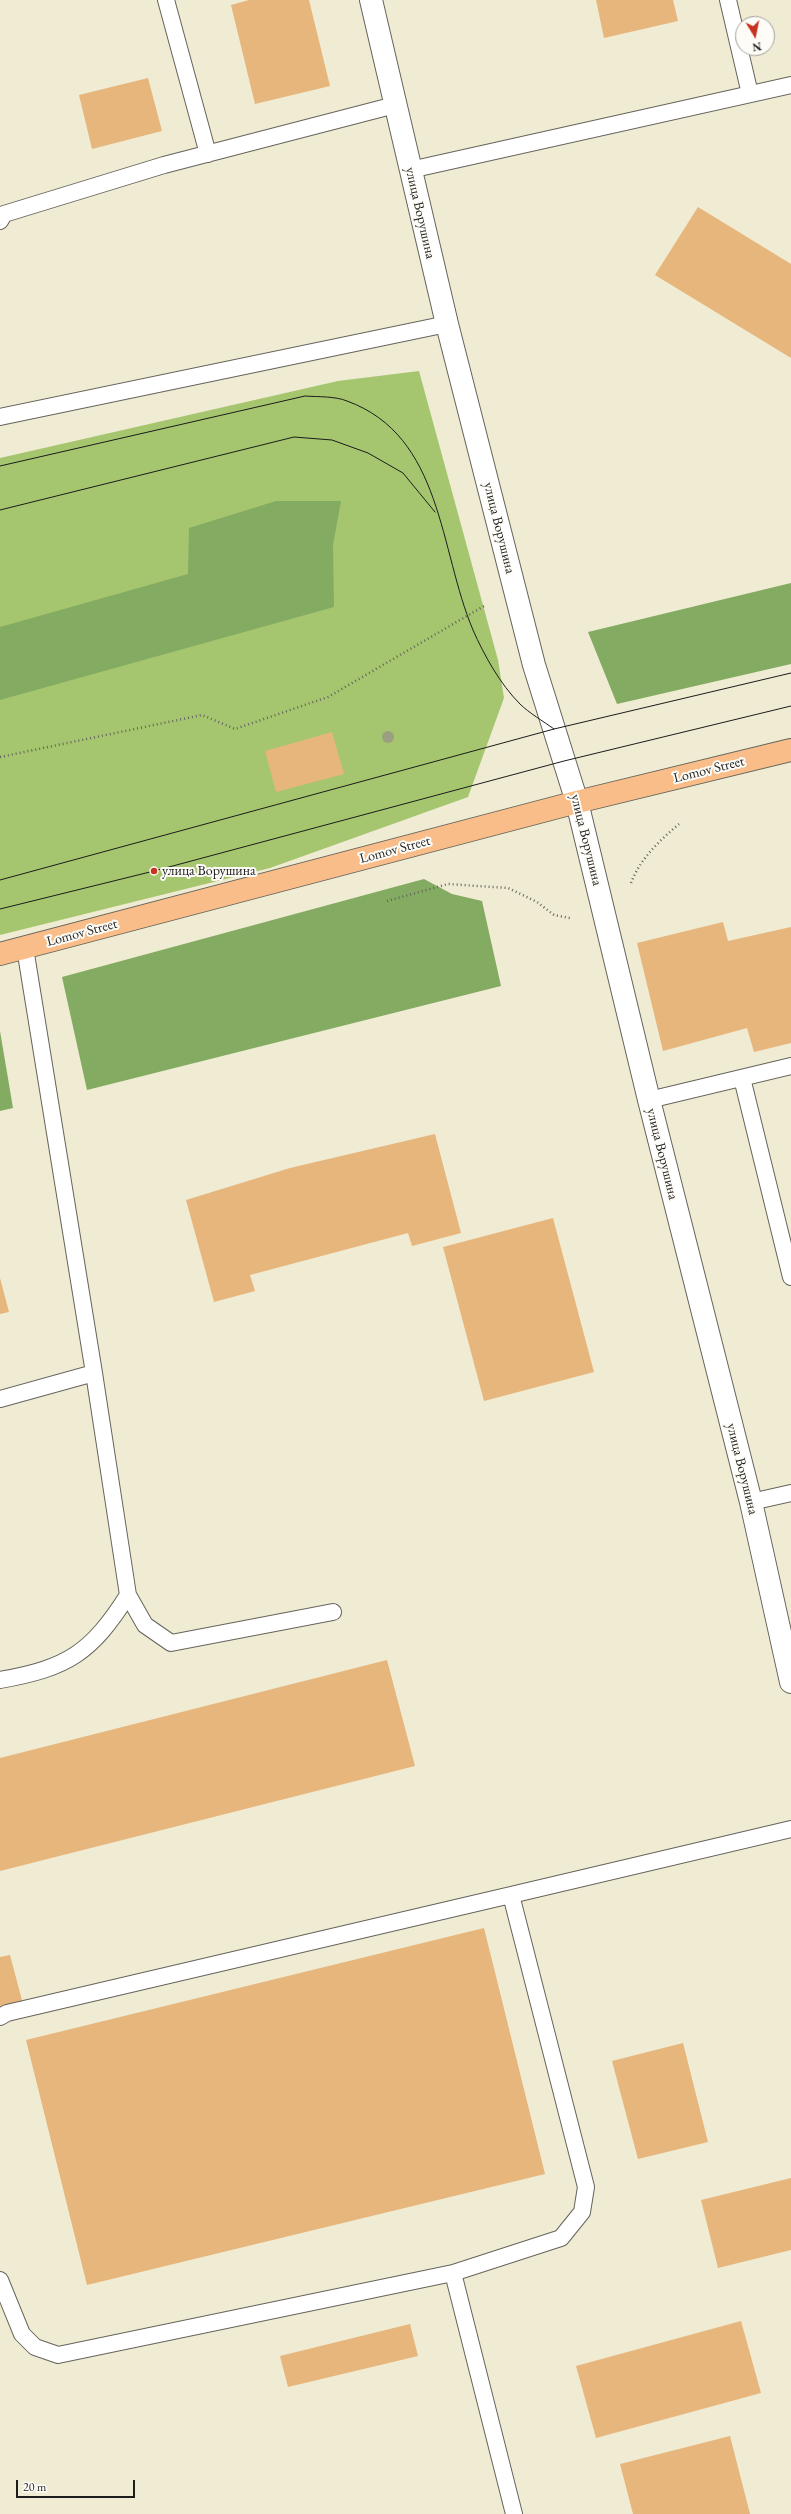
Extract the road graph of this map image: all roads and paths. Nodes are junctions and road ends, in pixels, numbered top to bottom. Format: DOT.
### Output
graph roads {
  1 [pos="166,0"];
  2 [pos="370,0"];
  3 [pos="728,0"];
  4 [pos="791,85"];
  5 [pos="750,94"];
  6 [pos="395,105"];
  7 [pos="208,154"];
  8 [pos="410,170"];
  9 [pos="0,220"];
  10 [pos="447,324"];
  11 [pos="0,417"];
  12 [pos="484,606"];
  13 [pos="791,750"];
  14 [pos="0,757"];
  15 [pos="577,802"];
  16 [pos="679,824"];
  17 [pos="628,889"];
  18 [pos="387,901"];
  19 [pos="570,918"];
  20 [pos="25,948"];
  21 [pos="0,954"];
  22 [pos="791,1066"];
  23 [pos="742,1078"];
  24 [pos="649,1100"];
  25 [pos="791,1277"];
  26 [pos="94,1373"];
  27 [pos="0,1399"];
  28 [pos="791,1493"];
  29 [pos="750,1502"];
  30 [pos="128,1595"];
  31 [pos="333,1612"];
  32 [pos="0,1680"];
  33 [pos="791,1682"];
  34 [pos="791,1829"];
  35 [pos="511,1895"];
  36 [pos="0,2017"];
  37 [pos="453,2273"];
  38 [pos="0,2280"];
  39 [pos="514,2514"];
  1 -- 7 [label="lane"];
  2 -- 6 [label="street, улица Ворушина"];
  3 -- 5 [label="lane"];
  4 -- 5 [label="lane"];
  5 -- 8 [label="lane"];
  6 -- 7 [label="lane"];
  6 -- 8 [label="street, улица Ворушина"];
  7 -- 9 [label="lane"];
  8 -- 10 [label="street, улица Ворушина"];
  10 -- 11 [label="lane"];
  10 -- 15 [label="street, улица Ворушина"];
  12 -- 14 [label="path"];
  13 -- 15 [label="main road, Lomov Street"];
  15 -- 20 [label="main road, Lomov Street"];
  15 -- 24 [label="street, улица Ворушина"];
  16 -- 17 [label="path"];
  18 -- 19 [label="path"];
  20 -- 21 [label="main road, Lomov Street"];
  20 -- 26 [label="lane"];
  22 -- 23 [label="lane"];
  23 -- 24 [label="lane"];
  23 -- 25 [label="lane"];
  24 -- 29 [label="street, улица Ворушина"];
  26 -- 27 [label="lane"];
  26 -- 30 [label="lane"];
  28 -- 29 [label="lane"];
  29 -- 33 [label="street, улица Ворушина"];
  30 -- 31 [label="lane"];
  30 -- 32 [label="lane"];
  34 -- 35 [label="lane"];
  35 -- 36 [label="lane"];
  35 -- 37 [label="lane"];
  37 -- 38 [label="lane"];
  37 -- 39 [label="lane"];
}
